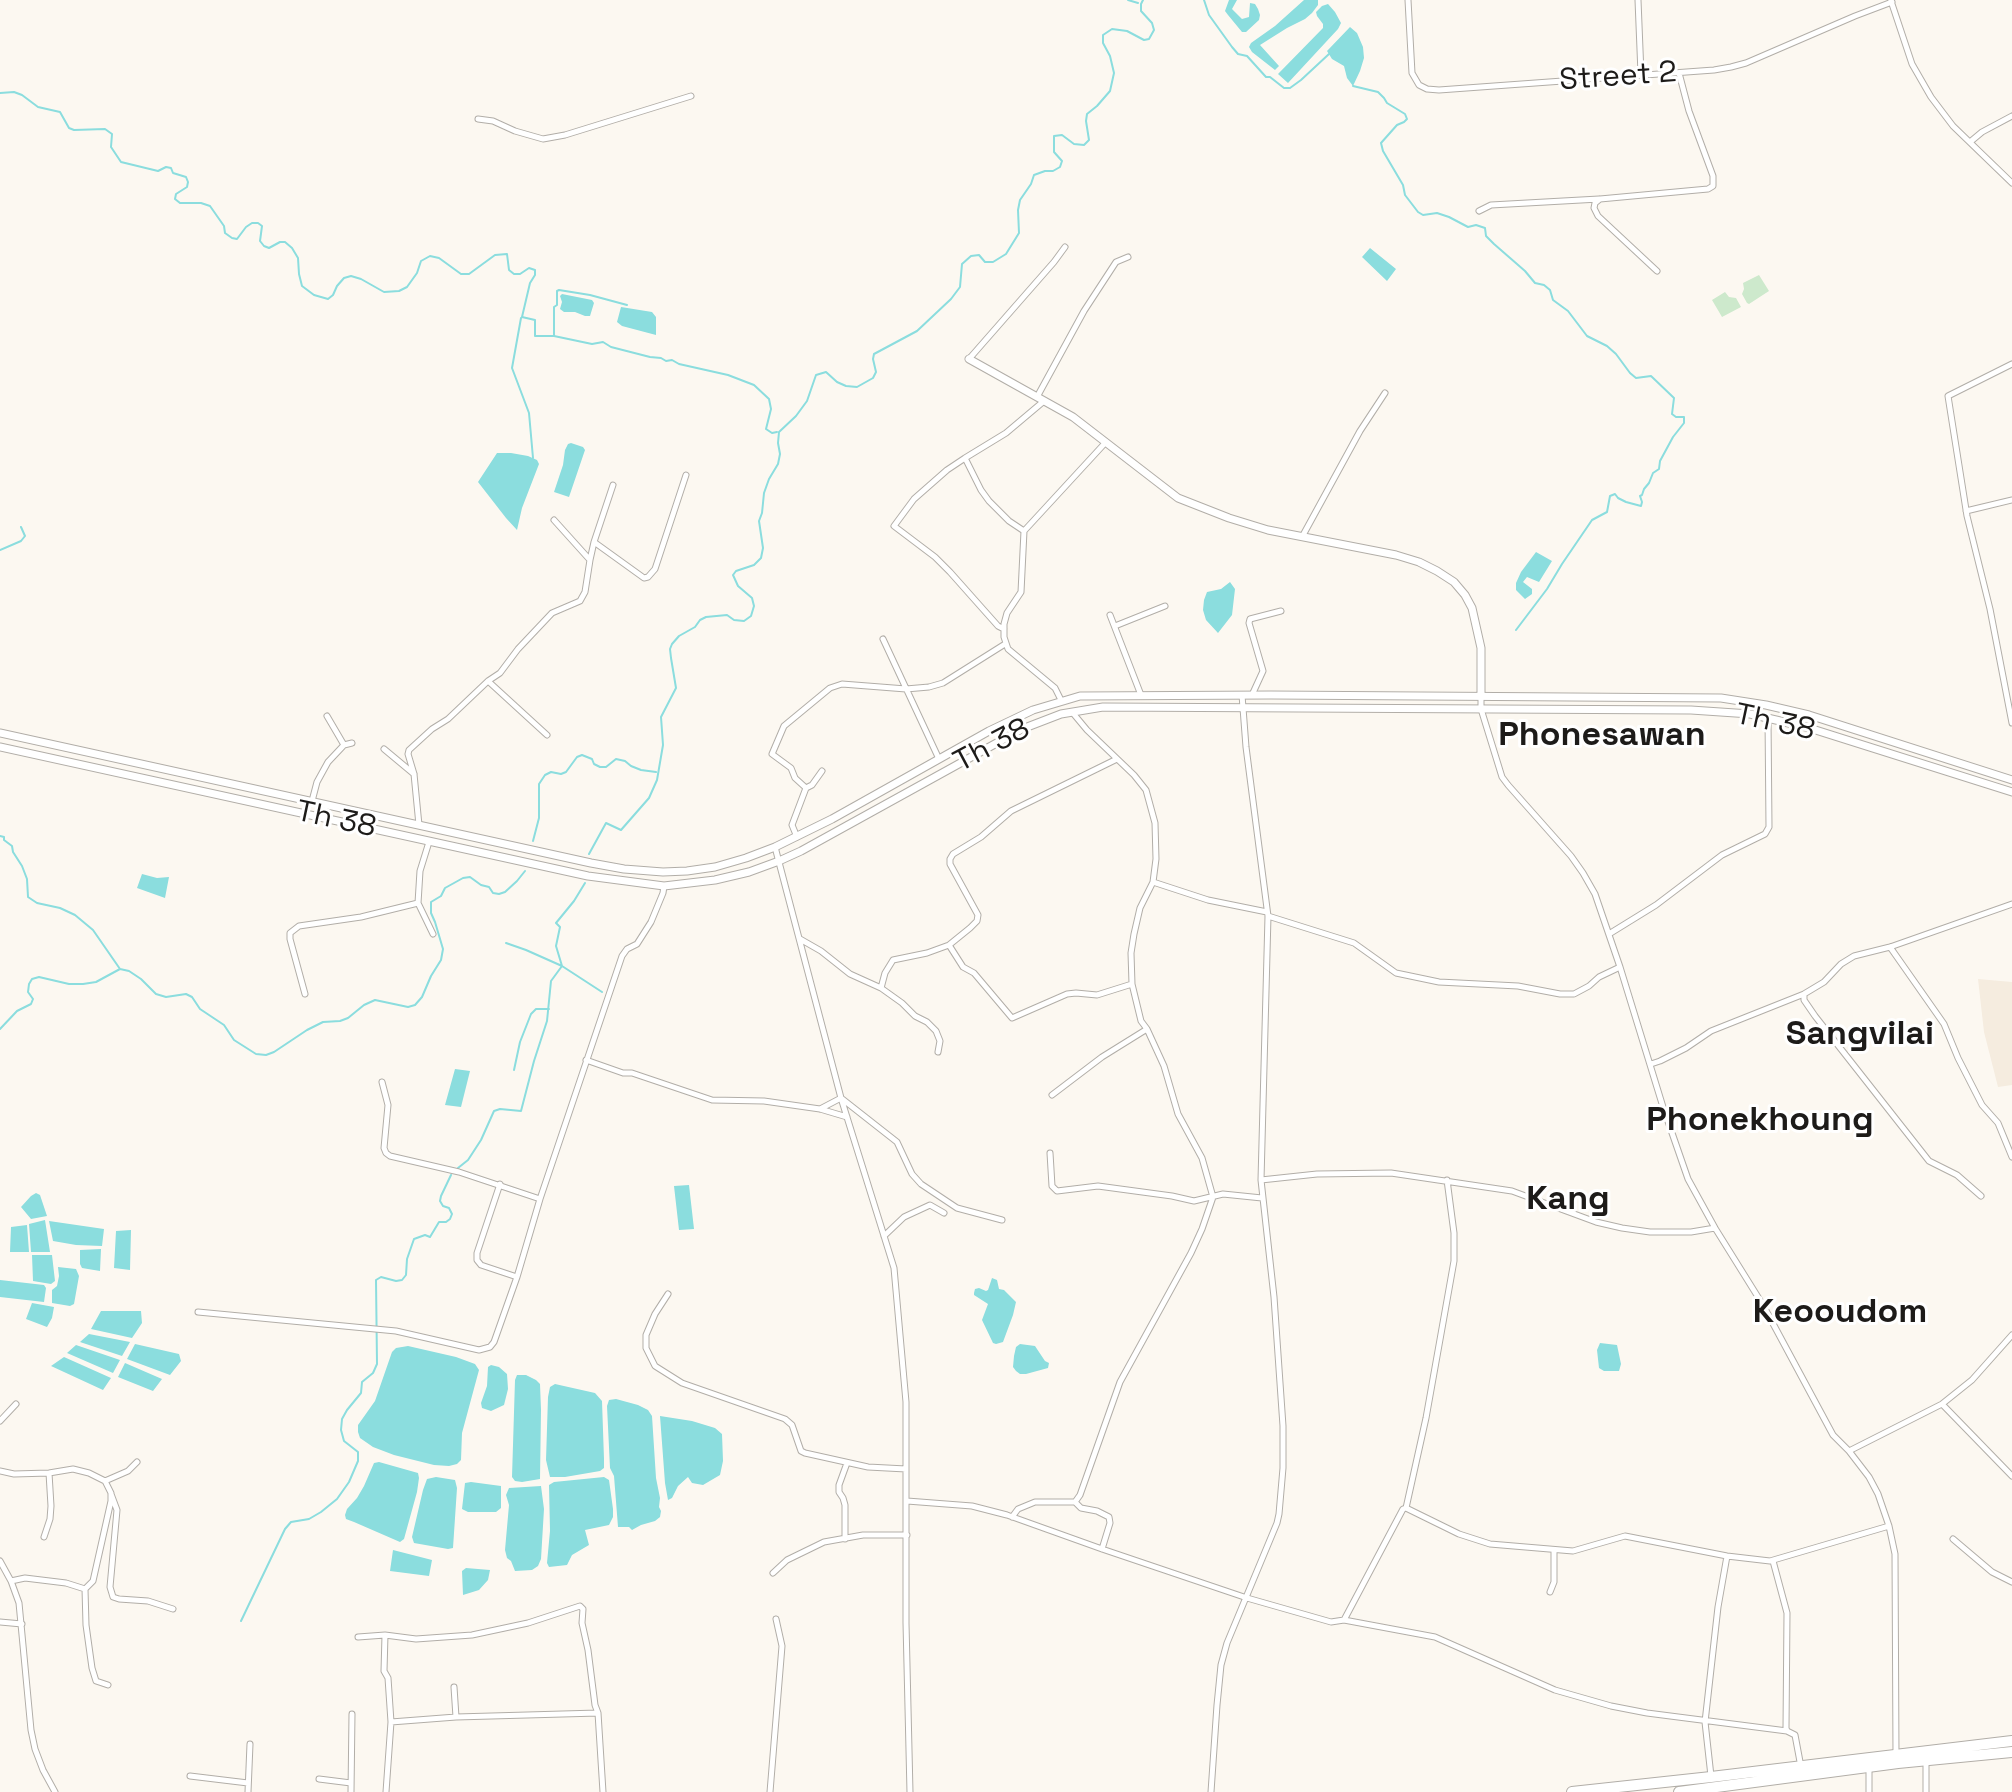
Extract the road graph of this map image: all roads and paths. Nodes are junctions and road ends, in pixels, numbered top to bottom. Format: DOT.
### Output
graph roads {
  1 [pos="1408,0"];
  2 [pos="1638,0"];
  3 [pos="1891,1"];
  4 [pos="1679,73"];
  5 [pos="1641,74"];
  6 [pos="691,96"];
  7 [pos="2012,116"];
  8 [pos="478,119"];
  9 [pos="1970,142"];
  10 [pos="2012,183"];
  11 [pos="1600,199"];
  12 [pos="1479,211"];
  13 [pos="1065,247"];
  14 [pos="1128,257"];
  15 [pos="1657,271"];
  16 [pos="969,359"];
  17 [pos="2012,364"];
  18 [pos="1385,393"];
  19 [pos="1040,399"];
  20 [pos="1106,441"];
  21 [pos="965,458"];
  22 [pos="686,475"];
  23 [pos="613,485"];
  24 [pos="2012,500"];
  25 [pos="1966,511"];
  26 [pos="554,520"];
  27 [pos="1024,531"];
  28 [pos="1301,538"];
  29 [pos="594,542"];
  30 [pos="590,560"];
  31 [pos="1165,606"];
  32 [pos="1281,611"];
  33 [pos="1110,615"];
  34 [pos="1115,626"];
  35 [pos="1004,629"];
  36 [pos="883,639"];
  37 [pos="1005,644"];
  38 [pos="488,681"];
  39 [pos="906,689"];
  40 [pos="1141,695"];
  41 [pos="1242,695"];
  42 [pos="1252,695"];
  43 [pos="1481,696"];
  44 [pos="1061,700"];
  45 [pos="1752,702"];
  46 [pos="1243,707"];
  47 [pos="1481,709"];
  48 [pos="1033,710"];
  49 [pos="1072,712"];
  50 [pos="1750,714"];
  51 [pos="327,716"];
  52 [pos="1768,717"];
  53 [pos="1038,722"];
  54 [pos="2012,723"];
  55 [pos="0,733"];
  56 [pos="547,735"];
  57 [pos="352,743"];
  58 [pos="344,745"];
  59 [pos="0,747"];
  60 [pos="384,749"];
  61 [pos="75,750"];
  62 [pos="939,759"];
  63 [pos="1117,759"];
  64 [pos="72,762"];
  65 [pos="822,771"];
  66 [pos="414,774"];
  67 [pos="2012,780"];
  68 [pos="806,788"];
  69 [pos="2012,792"];
  70 [pos="311,802"];
  71 [pos="420,826"];
  72 [pos="797,838"];
  73 [pos="477,839"];
  74 [pos="430,841"];
  75 [pos="775,847"];
  76 [pos="473,850"];
  77 [pos="779,861"];
  78 [pos="1153,882"];
  79 [pos="664,886"];
  80 [pos="418,903"];
  81 [pos="2012,904"];
  82 [pos="1267,914"];
  83 [pos="433,934"];
  84 [pos="1609,934"];
  85 [pos="800,939"];
  86 [pos="949,945"];
  87 [pos="1890,947"];
  88 [pos="1620,967"];
  89 [pos="1132,984"];
  90 [pos="881,988"];
  91 [pos="305,994"];
  92 [pos="1804,994"];
  93 [pos="1147,1029"];
  94 [pos="938,1052"];
  95 [pos="586,1060"];
  96 [pos="1651,1064"];
  97 [pos="382,1082"];
  98 [pos="1052,1095"];
  99 [pos="841,1098"];
  100 [pos="820,1109"];
  101 [pos="848,1117"];
  102 [pos="1050,1153"];
  103 [pos="2012,1157"];
  104 [pos="1261,1180"];
  105 [pos="1447,1180"];
  106 [pos="500,1184"];
  107 [pos="1981,1196"];
  108 [pos="1213,1197"];
  109 [pos="1262,1198"];
  110 [pos="540,1199"];
  111 [pos="944,1213"];
  112 [pos="1002,1220"];
  113 [pos="1715,1228"];
  114 [pos="884,1236"];
  115 [pos="517,1277"];
  116 [pos="668,1294"];
  117 [pos="198,1312"];
  118 [pos="2012,1335"];
  119 [pos="16,1404"];
  120 [pos="1942,1404"];
  121 [pos="0,1421"];
  122 [pos="1849,1451"];
  123 [pos="137,1462"];
  124 [pos="847,1463"];
  125 [pos="906,1469"];
  126 [pos="0,1471"];
  127 [pos="49,1473"];
  128 [pos="2012,1476"];
  129 [pos="105,1481"];
  130 [pos="111,1493"];
  131 [pos="907,1501"];
  132 [pos="1075,1502"];
  133 [pos="1406,1508"];
  134 [pos="1012,1517"];
  135 [pos="1889,1526"];
  136 [pos="907,1535"];
  137 [pos="44,1537"];
  138 [pos="845,1539"];
  139 [pos="1953,1539"];
  140 [pos="1102,1549"];
  141 [pos="1554,1550"];
  142 [pos="1727,1556"];
  143 [pos="0,1561"];
  144 [pos="1773,1561"];
  145 [pos="773,1573"];
  146 [pos="11,1581"];
  147 [pos="2012,1582"];
  148 [pos="85,1589"];
  149 [pos="1550,1592"];
  150 [pos="1247,1598"];
  151 [pos="173,1609"];
  152 [pos="776,1619"];
  153 [pos="1344,1620"];
  154 [pos="0,1622"];
  155 [pos="22,1624"];
  156 [pos="385,1635"];
  157 [pos="358,1637"];
  158 [pos="108,1685"];
  159 [pos="454,1687"];
  160 [pos="598,1713"];
  161 [pos="352,1714"];
  162 [pos="456,1717"];
  163 [pos="391,1722"];
  164 [pos="1705,1722"];
  165 [pos="1787,1731"];
  166 [pos="2012,1741"];
  167 [pos="250,1744"];
  168 [pos="2012,1752"];
  169 [pos="1897,1759"];
  170 [pos="1926,1761"];
  171 [pos="1869,1768"];
  172 [pos="1802,1771"];
  173 [pos="190,1776"];
  174 [pos="1711,1777"];
  175 [pos="319,1779"];
  176 [pos="248,1783"];
  177 [pos="351,1783"];
  178 [pos="55,1792"];
  179 [pos="248,1792"];
  180 [pos="351,1792"];
  181 [pos="386,1792"];
  182 [pos="603,1792"];
  183 [pos="770,1792"];
  184 [pos="910,1792"];
  185 [pos="1211,1792"];
  186 [pos="1572,1792"];
  187 [pos="1679,1792"];
  188 [pos="1869,1792"];
  189 [pos="1926,1792"];
  1 -- 5 [label="street, Street 2"];
  2 -- 5 [label="street"];
  3 -- 4 [label="street, Street 2"];
  3 -- 9 [label="street"];
  4 -- 5 [label="street, Street 2"];
  4 -- 11 [label="street"];
  6 -- 8 [label="street"];
  7 -- 9 [label="street"];
  9 -- 10 [label="street"];
  11 -- 12 [label="street"];
  11 -- 15 [label="street"];
  13 -- 16 [label="street"];
  14 -- 19 [label="street"];
  16 -- 19 [label="street"];
  17 -- 25 [label="street"];
  18 -- 28 [label="street"];
  19 -- 20 [label="street"];
  19 -- 21 [label="street"];
  20 -- 27 [label="street"];
  20 -- 28 [label="street"];
  21 -- 27 [label="street"];
  21 -- 35 [label="street"];
  22 -- 29 [label="street"];
  23 -- 29 [label="street"];
  24 -- 25 [label="street"];
  25 -- 54 [label="street"];
  26 -- 30 [label="street"];
  27 -- 35 [label="street"];
  28 -- 43 [label="street"];
  29 -- 30 [label="street"];
  30 -- 38 [label="street"];
  31 -- 34 [label="street"];
  32 -- 42 [label="street"];
  33 -- 34 [label="street"];
  34 -- 40 [label="street"];
  35 -- 37 [label="street"];
  36 -- 39 [label="street"];
  37 -- 39 [label="street"];
  37 -- 44 [label="street"];
  38 -- 56 [label="street"];
  38 -- 66 [label="street"];
  39 -- 62 [label="street"];
  39 -- 68 [label="street"];
  40 -- 41 [label="street, Th 38"];
  40 -- 44 [label="street, Th 38"];
  41 -- 42 [label="street, Th 38"];
  41 -- 46 [label="street"];
  42 -- 43 [label="street, Th 38"];
  43 -- 45 [label="street, Th 38"];
  43 -- 47 [label="street"];
  44 -- 48 [label="street, Th 38"];
  45 -- 50 [label="street"];
  45 -- 67 [label="street, Th 38"];
  46 -- 47 [label="street, Th 38"];
  46 -- 49 [label="street, Th 38"];
  46 -- 82 [label="street"];
  47 -- 50 [label="street, Th 38"];
  47 -- 84 [label="street"];
  48 -- 53 [label="street"];
  48 -- 62 [label="street, Th 38"];
  49 -- 53 [label="street, Th 38"];
  49 -- 63 [label="street"];
  50 -- 52 [label="street, Th 38"];
  51 -- 58 [label="street"];
  52 -- 69 [label="street, Th 38"];
  52 -- 84 [label="street"];
  53 -- 77 [label="street, Th 38"];
  55 -- 61 [label="street, Th 38"];
  57 -- 58 [label="street"];
  58 -- 70 [label="street"];
  59 -- 64 [label="street, Th 38"];
  60 -- 66 [label="street"];
  61 -- 64 [label="street"];
  61 -- 70 [label="street, Th 38"];
  62 -- 72 [label="street, Th 38"];
  63 -- 78 [label="street"];
  63 -- 86 [label="street"];
  64 -- 74 [label="street, Th 38"];
  65 -- 68 [label="street"];
  66 -- 71 [label="street"];
  68 -- 72 [label="street"];
  70 -- 71 [label="street, Th 38"];
  71 -- 73 [label="street, Th 38"];
  72 -- 75 [label="street, Th 38"];
  73 -- 75 [label="street, Th 38"];
  73 -- 76 [label="street"];
  74 -- 76 [label="street, Th 38"];
  74 -- 80 [label="street"];
  75 -- 77 [label="street"];
  76 -- 79 [label="street, Th 38"];
  77 -- 79 [label="street, Th 38"];
  77 -- 85 [label="street"];
  78 -- 82 [label="street"];
  78 -- 89 [label="street"];
  79 -- 95 [label="street"];
  80 -- 83 [label="street"];
  80 -- 91 [label="street"];
  81 -- 87 [label="street"];
  82 -- 88 [label="street"];
  82 -- 104 [label="street"];
  84 -- 88 [label="street"];
  85 -- 90 [label="street"];
  85 -- 99 [label="street"];
  86 -- 89 [label="street"];
  86 -- 90 [label="street"];
  87 -- 92 [label="street"];
  87 -- 103 [label="street"];
  88 -- 96 [label="street"];
  89 -- 93 [label="street"];
  90 -- 94 [label="street"];
  92 -- 96 [label="street"];
  92 -- 107 [label="street"];
  93 -- 98 [label="street"];
  93 -- 108 [label="street"];
  95 -- 100 [label="street"];
  95 -- 110 [label="street"];
  96 -- 113 [label="street"];
  97 -- 106 [label="street"];
  99 -- 100 [label="street"];
  99 -- 101 [label="street"];
  99 -- 112 [label="street"];
  100 -- 101 [label="street"];
  101 -- 114 [label="street"];
  102 -- 108 [label="street"];
  104 -- 105 [label="street"];
  104 -- 109 [label="street"];
  105 -- 113 [label="street"];
  105 -- 133 [label="street"];
  106 -- 110 [label="street"];
  106 -- 115 [label="street"];
  108 -- 109 [label="street"];
  108 -- 132 [label="street"];
  109 -- 150 [label="street"];
  110 -- 115 [label="street"];
  111 -- 114 [label="street"];
  113 -- 122 [label="street"];
  114 -- 125 [label="street"];
  115 -- 117 [label="street"];
  116 -- 124 [label="street"];
  118 -- 120 [label="street"];
  119 -- 121 [label="street"];
  120 -- 122 [label="street"];
  120 -- 128 [label="street"];
  122 -- 135 [label="street"];
  123 -- 129 [label="street"];
  124 -- 125 [label="street"];
  124 -- 138 [label="street"];
  125 -- 131 [label="street"];
  126 -- 127 [label="street"];
  127 -- 129 [label="street"];
  127 -- 137 [label="street"];
  129 -- 130 [label="street"];
  130 -- 148 [label="street"];
  130 -- 151 [label="street"];
  131 -- 134 [label="street"];
  131 -- 136 [label="street"];
  132 -- 134 [label="street"];
  132 -- 140 [label="street"];
  133 -- 141 [label="street"];
  133 -- 153 [label="street"];
  134 -- 140 [label="street"];
  135 -- 144 [label="street"];
  135 -- 169 [label="street"];
  136 -- 138 [label="street"];
  136 -- 184 [label="street"];
  138 -- 145 [label="street"];
  139 -- 147 [label="street"];
  140 -- 150 [label="street"];
  141 -- 142 [label="street"];
  141 -- 149 [label="street"];
  142 -- 144 [label="street"];
  142 -- 164 [label="street"];
  143 -- 146 [label="street"];
  144 -- 165 [label="street"];
  146 -- 148 [label="street"];
  146 -- 155 [label="street"];
  148 -- 158 [label="street"];
  150 -- 153 [label="street"];
  150 -- 185 [label="street"];
  152 -- 183 [label="street"];
  153 -- 164 [label="street"];
  154 -- 155 [label="street"];
  155 -- 178 [label="street"];
  156 -- 157 [label="street"];
  156 -- 160 [label="street"];
  156 -- 163 [label="street"];
  159 -- 162 [label="street"];
  160 -- 162 [label="street"];
  160 -- 182 [label="street"];
  161 -- 177 [label="street"];
  162 -- 163 [label="street"];
  163 -- 181 [label="street"];
  164 -- 165 [label="street"];
  164 -- 174 [label="street"];
  165 -- 172 [label="street"];
  166 -- 169 [label="highway"];
  167 -- 176 [label="street"];
  168 -- 170 [label="highway"];
  169 -- 170 [label="highway"];
  169 -- 171 [label="highway"];
  169 -- 172 [label="highway"];
  170 -- 189 [label="street"];
  171 -- 172 [label="highway"];
  171 -- 188 [label="street"];
  172 -- 174 [label="highway"];
  172 -- 187 [label="highway"];
  173 -- 176 [label="street"];
  174 -- 186 [label="highway"];
  175 -- 177 [label="street"];
  176 -- 179 [label="street"];
  177 -- 180 [label="street"];
}
